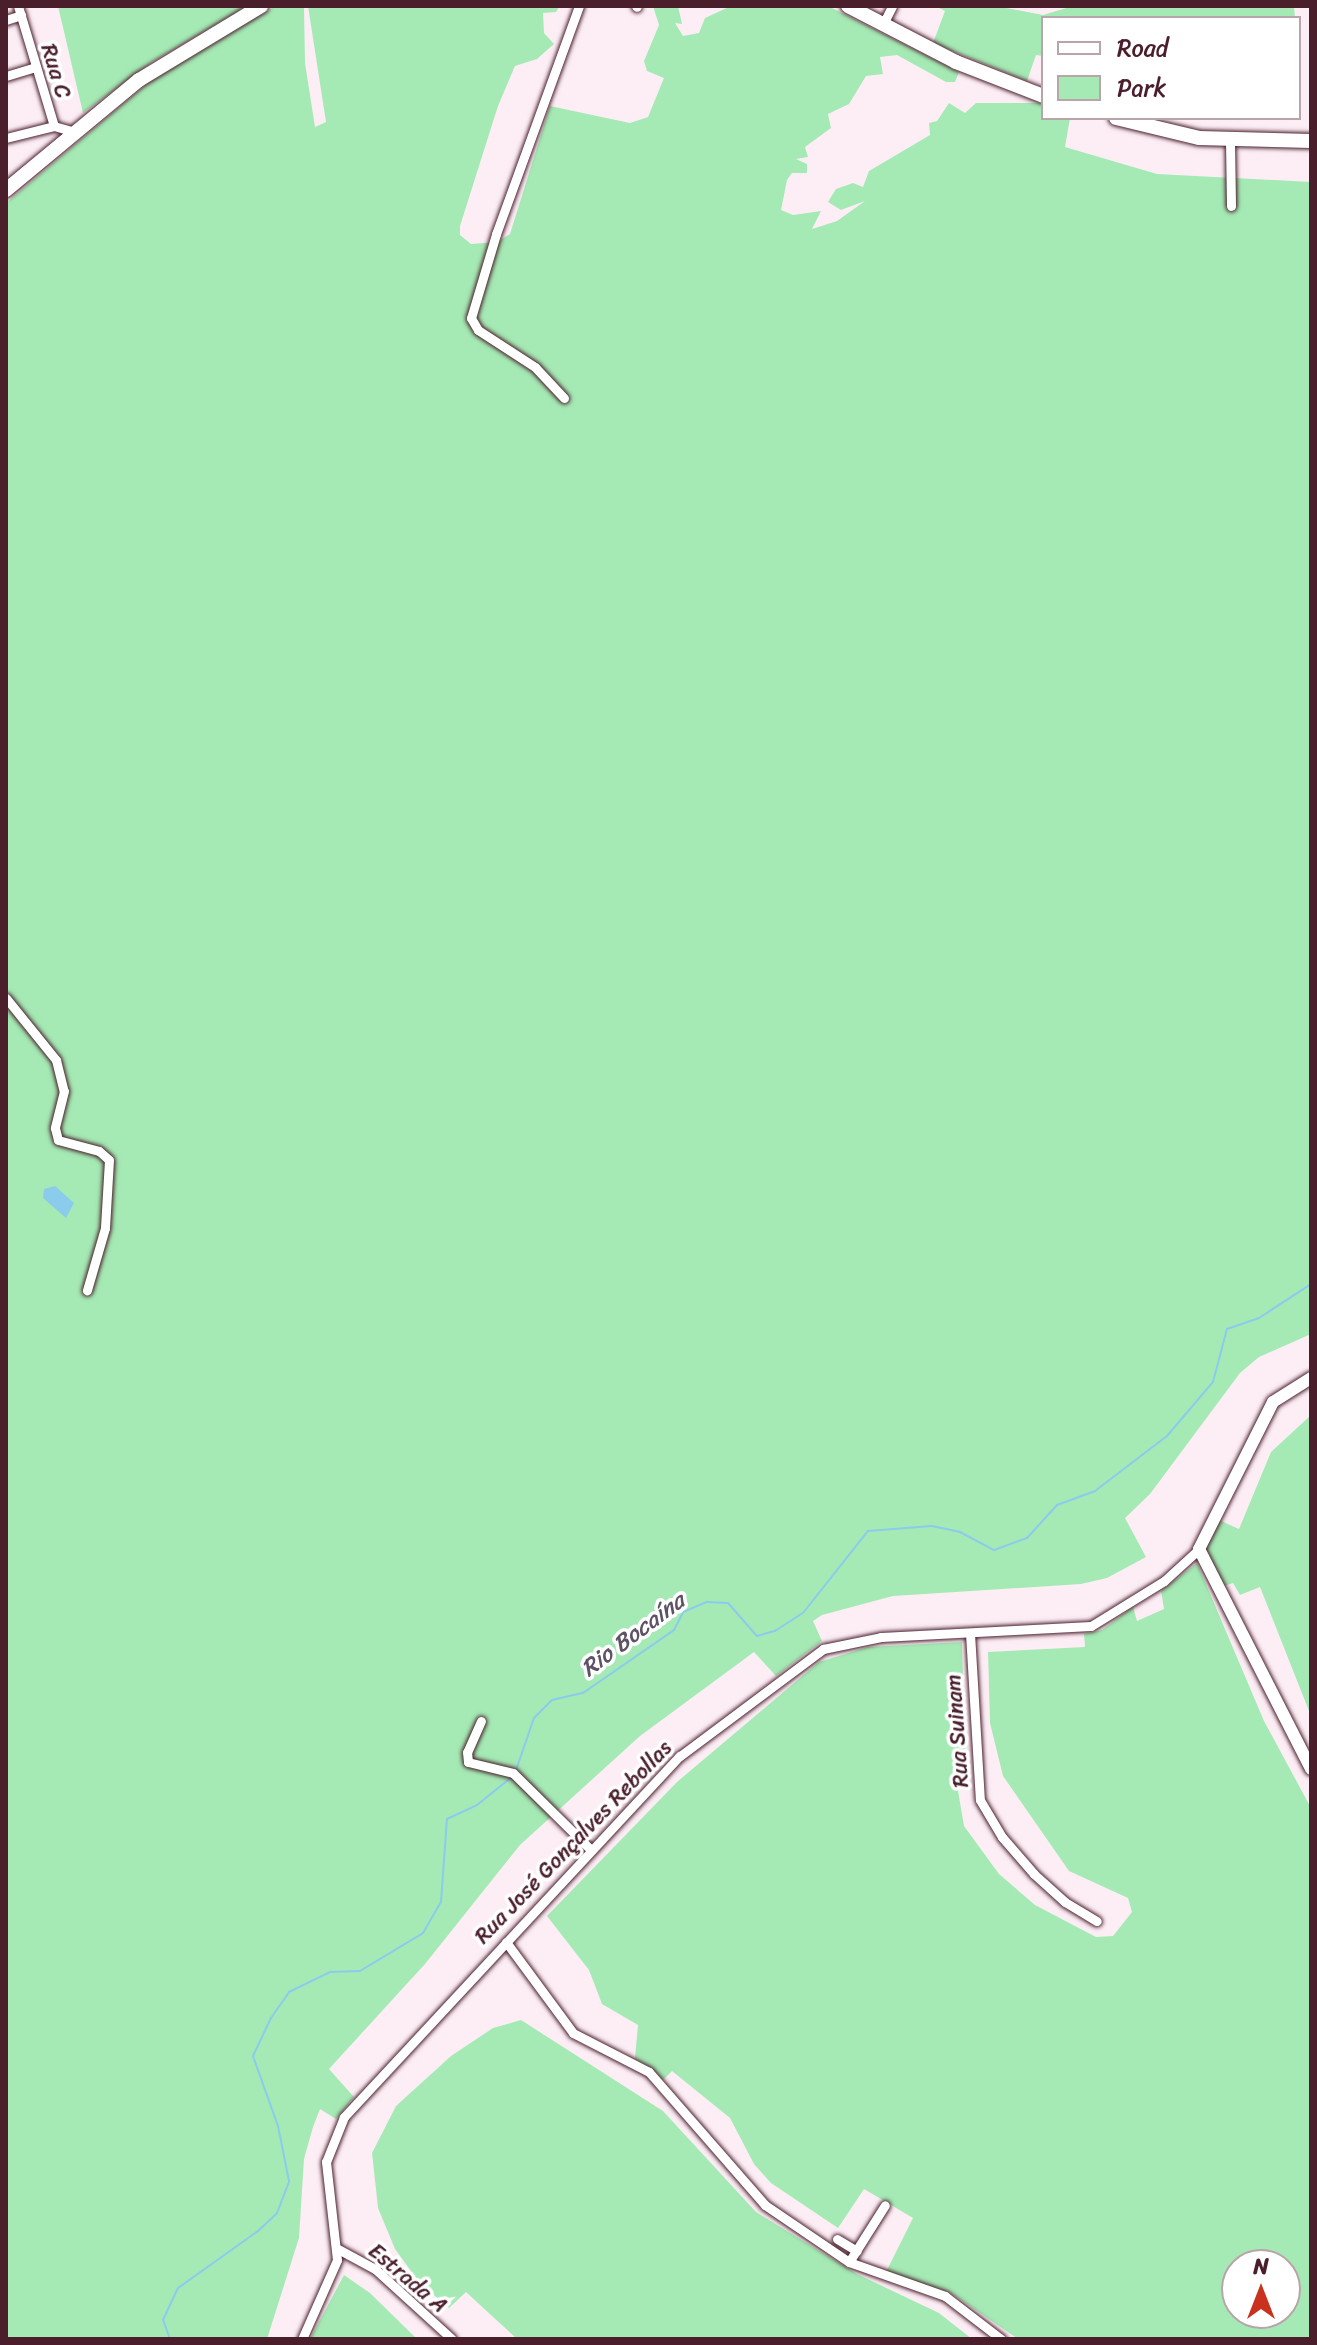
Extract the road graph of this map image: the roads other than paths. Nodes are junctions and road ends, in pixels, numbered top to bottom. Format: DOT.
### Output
graph roads {
  1 [pos="261,6"];
  2 [pos="579,6"];
  3 [pos="848,6"];
  4 [pos="890,7"];
  5 [pos="19,11"];
  6 [pos="6,20"];
  7 [pos="883,24"];
  8 [pos="36,67"];
  9 [pos="6,76"];
  10 [pos="1041,95"];
  11 [pos="1123,120"];
  12 [pos="54,126"];
  13 [pos="75,132"];
  14 [pos="6,138"];
  15 [pos="1230,141"];
  16 [pos="1311,141"];
  17 [pos="55,149"];
  18 [pos="6,190"];
  19 [pos="1231,206"];
  20 [pos="564,398"];
  21 [pos="6,998"];
  22 [pos="87,1290"];
  23 [pos="1311,1378"];
  24 [pos="1199,1549"];
  25 [pos="970,1633"];
  26 [pos="481,1721"];
  27 [pos="1311,1769"];
  28 [pos="591,1850"];
  29 [pos="1097,1921"];
  30 [pos="506,1942"];
  31 [pos="885,2205"];
  32 [pos="837,2239"];
  33 [pos="338,2249"];
  34 [pos="857,2251"];
  35 [pos="849,2262"];
  36 [pos="302,2339"];
  37 [pos="452,2339"];
  38 [pos="1001,2339"];
  1 -- 13 [label="main road"];
  2 -- 20 [label="street"];
  3 -- 7 [label="main road"];
  4 -- 7 [label="street"];
  5 -- 6 [label="street"];
  5 -- 8 [label="street, Rua C"];
  7 -- 10 [label="main road"];
  8 -- 9 [label="street"];
  8 -- 12 [label="street, Rua C"];
  11 -- 15 [label="main road"];
  12 -- 13 [label="street, Rua C"];
  12 -- 14 [label="street"];
  12 -- 17 [label="street"];
  13 -- 17 [label="main road"];
  15 -- 16 [label="main road"];
  15 -- 19 [label="street"];
  17 -- 18 [label="main road"];
  21 -- 22 [label="street"];
  23 -- 24 [label="street, Rua José Gonçalves Rebollas"];
  24 -- 25 [label="street, Rua José Gonçalves Rebollas"];
  24 -- 27 [label="street"];
  25 -- 28 [label="street, Rua José Gonçalves Rebollas"];
  25 -- 29 [label="street, Rua Suinam"];
  26 -- 28 [label="street"];
  28 -- 30 [label="street, Rua José Gonçalves Rebollas"];
  30 -- 33 [label="street, Rua José Gonçalves Rebollas"];
  30 -- 35 [label="street"];
  31 -- 34 [label="street"];
  32 -- 34 [label="street"];
  33 -- 36 [label="street, Rua José Gonçalves Rebollas"];
  33 -- 37 [label="street, Estrada A"];
  34 -- 35 [label="street"];
  35 -- 38 [label="street"];
}
